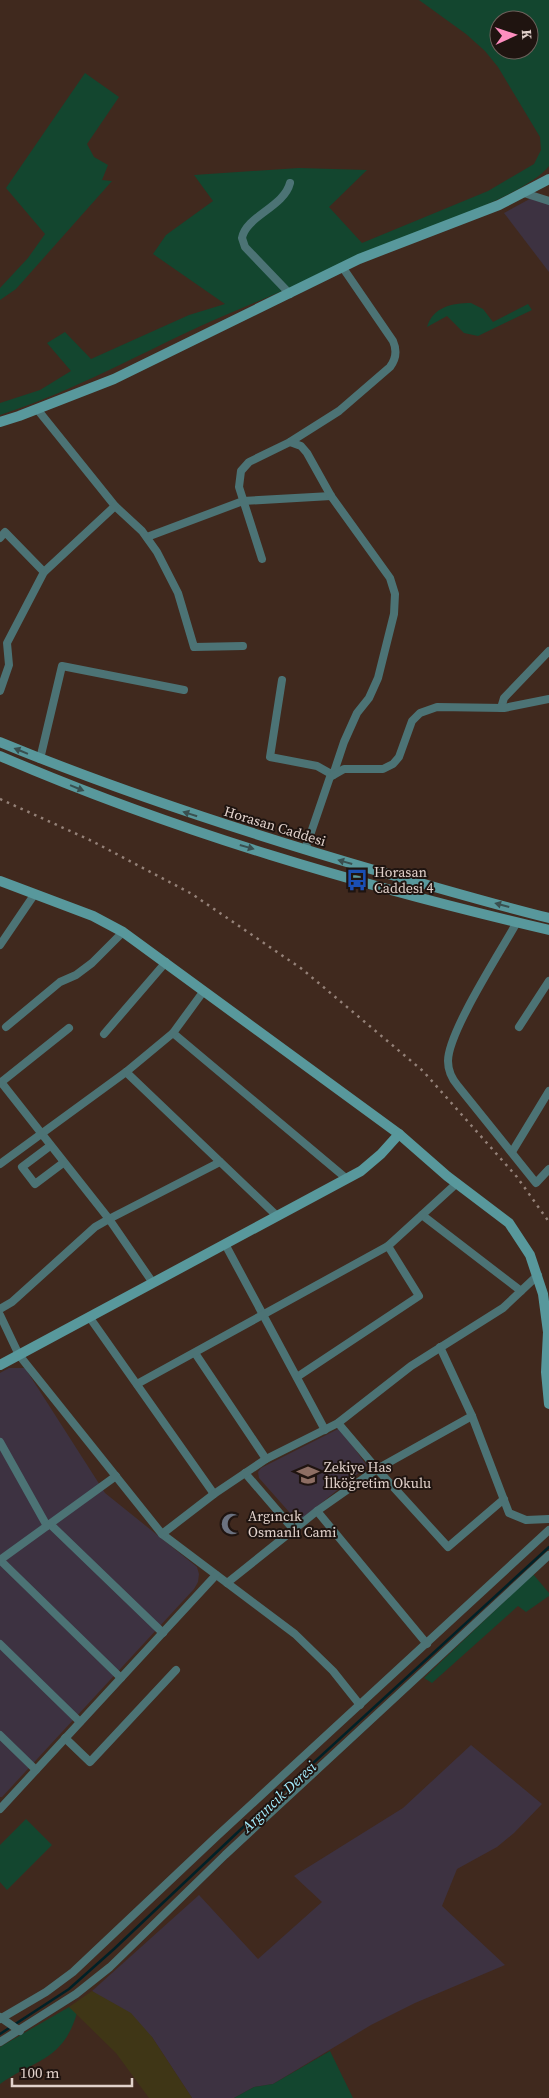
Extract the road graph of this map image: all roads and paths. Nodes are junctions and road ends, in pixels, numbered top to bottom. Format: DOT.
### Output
graph roads {
  1 [pos="549,179"];
  2 [pos="290,183"];
  3 [pos="524,193"];
  4 [pos="549,201"];
  5 [pos="343,268"];
  6 [pos="290,294"];
  7 [pos="37,409"];
  8 [pos="0,422"];
  9 [pos="290,442"];
  10 [pos="331,496"];
  11 [pos="243,501"];
  12 [pos="115,506"];
  13 [pos="147,537"];
  14 [pos="0,538"];
  15 [pos="262,559"];
  16 [pos="44,572"];
  17 [pos="3,643"];
  18 [pos="243,646"];
  19 [pos="549,651"];
  20 [pos="282,680"];
  21 [pos="184,690"];
  22 [pos="0,691"];
  23 [pos="549,699"];
  24 [pos="501,708"];
  25 [pos="0,742"];
  26 [pos="0,756"];
  27 [pos="40,759"];
  28 [pos="333,775"];
  29 [pos="305,850"];
  30 [pos="0,881"];
  31 [pos="34,895"];
  32 [pos="549,918"];
  33 [pos="517,922"];
  34 [pos="549,930"];
  35 [pos="123,932"];
  36 [pos="0,944"];
  37 [pos="166,962"];
  38 [pos="549,981"];
  39 [pos="203,992"];
  40 [pos="6,1027"];
  41 [pos="518,1027"];
  42 [pos="68,1028"];
  43 [pos="173,1033"];
  44 [pos="104,1034"];
  45 [pos="126,1072"];
  46 [pos="0,1083"];
  47 [pos="549,1091"];
  48 [pos="41,1133"];
  49 [pos="399,1134"];
  50 [pos="50,1146"];
  51 [pos="512,1152"];
  52 [pos="220,1162"];
  53 [pos="63,1163"];
  54 [pos="0,1164"];
  55 [pos="549,1169"];
  56 [pos="347,1179"];
  57 [pos="457,1183"];
  58 [pos="422,1215"];
  59 [pos="276,1216"];
  60 [pos="109,1219"];
  61 [pos="226,1244"];
  62 [pos="388,1246"];
  63 [pos="538,1275"];
  64 [pos="153,1283"];
  65 [pos="522,1291"];
  66 [pos="546,1294"];
  67 [pos="0,1309"];
  68 [pos="0,1315"];
  69 [pos="264,1315"];
  70 [pos="90,1318"];
  71 [pos="440,1347"];
  72 [pos="194,1353"];
  73 [pos="19,1354"];
  74 [pos="0,1365"];
  75 [pos="297,1377"];
  76 [pos="137,1384"];
  77 [pos="549,1404"];
  78 [pos="472,1416"];
  79 [pos="338,1423"];
  80 [pos="325,1430"];
  81 [pos="0,1442"];
  82 [pos="266,1459"];
  83 [pos="377,1469"];
  84 [pos="245,1473"];
  85 [pos="116,1476"];
  86 [pos="214,1494"];
  87 [pos="504,1499"];
  88 [pos="317,1511"];
  89 [pos="549,1519"];
  90 [pos="49,1525"];
  91 [pos="294,1530"];
  92 [pos="549,1530"];
  93 [pos="162,1534"];
  94 [pos="549,1555"];
  95 [pos="0,1560"];
  96 [pos="216,1575"];
  97 [pos="227,1583"];
  98 [pos="163,1633"];
  99 [pos="0,1644"];
  100 [pos="427,1644"];
  101 [pos="176,1670"];
  102 [pos="122,1678"];
  103 [pos="360,1705"];
  104 [pos="80,1722"];
  105 [pos="0,1735"];
  106 [pos="65,1738"];
  107 [pos="36,1770"];
  108 [pos="0,1809"];
  109 [pos="0,2018"];
  110 [pos="20,2031"];
  111 [pos="0,2042"];
  1 -- 3 [label="street"];
  2 -- 6 [label="street"];
  3 -- 4 [label="street"];
  3 -- 5 [label="street"];
  5 -- 6 [label="street"];
  5 -- 9 [label="street"];
  6 -- 7 [label="street"];
  7 -- 8 [label="street"];
  7 -- 12 [label="street"];
  9 -- 10 [label="street"];
  9 -- 11 [label="street"];
  10 -- 11 [label="street"];
  10 -- 28 [label="street"];
  11 -- 13 [label="street"];
  11 -- 15 [label="street"];
  12 -- 13 [label="street"];
  12 -- 16 [label="street"];
  13 -- 18 [label="street"];
  14 -- 16 [label="street"];
  16 -- 17 [label="street"];
  17 -- 22 [label="street"];
  19 -- 24 [label="street"];
  20 -- 28 [label="street"];
  21 -- 27 [label="street"];
  23 -- 24 [label="street"];
  24 -- 28 [label="street"];
  27 -- 25 [label="street, Horasan Caddesi, one-way"];
  26 -- 33 [label="street, Horasan Caddesi, one-way"];
  29 -- 27 [label="street, Horasan Caddesi, one-way"];
  28 -- 29 [label="street"];
  32 -- 29 [label="street, Horasan Caddesi, one-way"];
  30 -- 31 [label="street"];
  31 -- 35 [label="street"];
  31 -- 36 [label="street"];
  33 -- 34 [label="street, Horasan Caddesi"];
  33 -- 51 [label="street"];
  35 -- 37 [label="street"];
  35 -- 40 [label="street"];
  37 -- 39 [label="street"];
  37 -- 44 [label="street"];
  38 -- 41 [label="street"];
  39 -- 43 [label="street"];
  39 -- 49 [label="street"];
  42 -- 46 [label="street"];
  43 -- 45 [label="street"];
  43 -- 56 [label="street"];
  45 -- 48 [label="street"];
  45 -- 52 [label="street"];
  46 -- 48 [label="street"];
  47 -- 51 [label="street"];
  48 -- 50 [label="street"];
  48 -- 54 [label="street"];
  49 -- 56 [label="street"];
  49 -- 57 [label="street"];
  50 -- 53 [label="street"];
  50 -- 53 [label="street"];
  51 -- 55 [label="street"];
  52 -- 59 [label="street"];
  52 -- 60 [label="street"];
  53 -- 60 [label="street"];
  56 -- 59 [label="street"];
  57 -- 58 [label="street"];
  57 -- 63 [label="street"];
  58 -- 62 [label="street"];
  58 -- 65 [label="street"];
  59 -- 61 [label="street"];
  60 -- 64 [label="street"];
  60 -- 67 [label="street"];
  61 -- 64 [label="street"];
  61 -- 69 [label="street"];
  62 -- 69 [label="street"];
  62 -- 75 [label="street"];
  63 -- 65 [label="street"];
  63 -- 66 [label="street"];
  64 -- 70 [label="street"];
  65 -- 71 [label="street"];
  66 -- 77 [label="street"];
  68 -- 73 [label="street"];
  69 -- 72 [label="street"];
  69 -- 75 [label="street"];
  70 -- 73 [label="street"];
  70 -- 76 [label="street"];
  71 -- 78 [label="street"];
  71 -- 79 [label="street"];
  72 -- 76 [label="street"];
  72 -- 82 [label="street"];
  73 -- 74 [label="street"];
  73 -- 85 [label="street"];
  75 -- 80 [label="street"];
  76 -- 86 [label="street"];
  78 -- 83 [label="street"];
  78 -- 87 [label="street"];
  79 -- 80 [label="street"];
  79 -- 83 [label="street"];
  80 -- 82 [label="street"];
  81 -- 90 [label="street"];
  82 -- 84 [label="street"];
  83 -- 87 [label="street"];
  83 -- 88 [label="street"];
  84 -- 86 [label="street"];
  84 -- 91 [label="street"];
  85 -- 90 [label="street"];
  85 -- 93 [label="street"];
  86 -- 93 [label="street"];
  87 -- 89 [label="street"];
  88 -- 91 [label="street"];
  88 -- 100 [label="street"];
  90 -- 95 [label="street"];
  90 -- 98 [label="street"];
  91 -- 97 [label="street"];
  92 -- 100 [label="street"];
  93 -- 96 [label="street"];
  94 -- 110 [label="street"];
  95 -- 102 [label="street"];
  96 -- 97 [label="street"];
  96 -- 98 [label="street"];
  97 -- 103 [label="street"];
  98 -- 102 [label="street"];
  99 -- 104 [label="street"];
  100 -- 103 [label="street"];
  101 -- 106 [label="street"];
  102 -- 104 [label="street"];
  103 -- 109 [label="street"];
  104 -- 106 [label="street"];
  105 -- 107 [label="street"];
  106 -- 107 [label="street"];
  107 -- 108 [label="street"];
  109 -- 110 [label="street"];
  110 -- 111 [label="street"];
}
